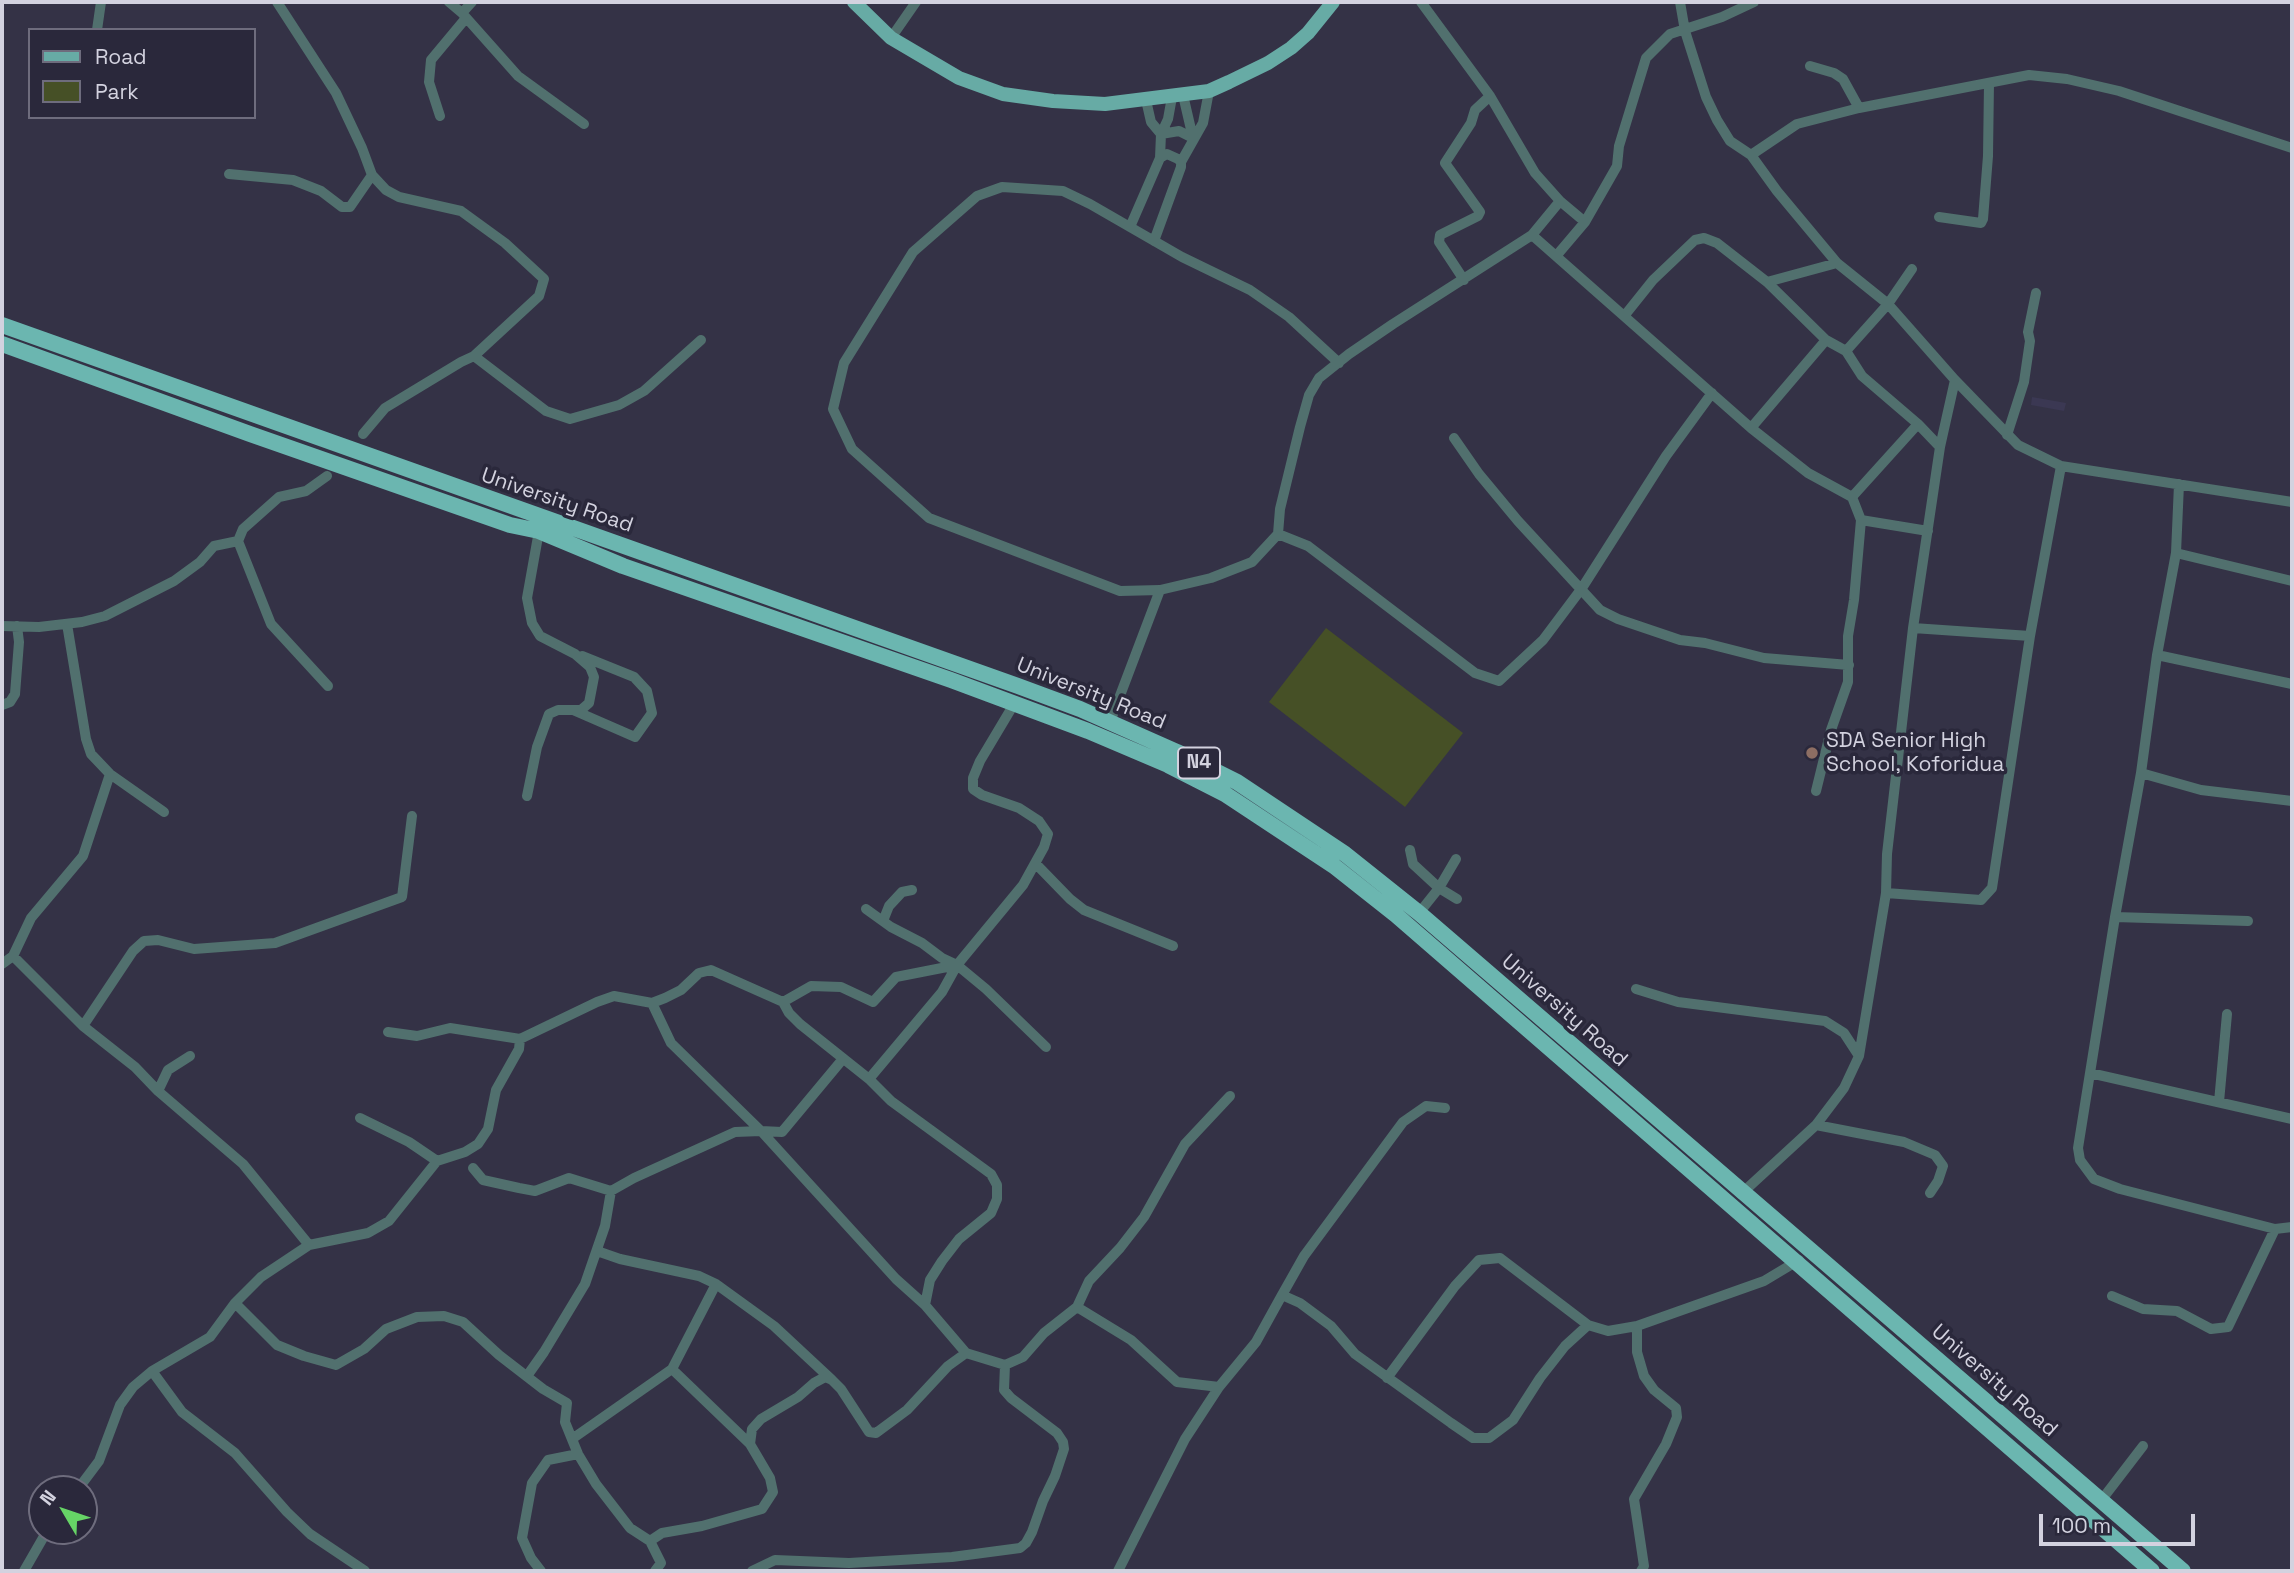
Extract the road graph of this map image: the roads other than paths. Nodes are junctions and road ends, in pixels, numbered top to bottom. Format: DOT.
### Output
graph roads {
  1 [pos="101,2"];
  2 [pos="276,2"];
  3 [pos="449,2"];
  4 [pos="472,2"];
  5 [pos="854,2"];
  6 [pos="916,2"];
  7 [pos="1333,2"];
  8 [pos="1421,2"];
  9 [pos="1680,2"];
  10 [pos="1754,2"];
  11 [pos="464,15"];
  12 [pos="97,28"];
  13 [pos="1685,31"];
  14 [pos="891,38"];
  15 [pos="1810,66"];
  16 [pos="1989,83"];
  17 [pos="1209,91"];
  18 [pos="1178,96"];
  19 [pos="1490,96"];
  20 [pos="1146,100"];
  21 [pos="1859,107"];
  22 [pos="440,116"];
  23 [pos="584,124"];
  24 [pos="1161,134"];
  25 [pos="1193,138"];
  26 [pos="2292,148"];
  27 [pos="1751,155"];
  28 [pos="1160,158"];
  29 [pos="1181,162"];
  30 [pos="229,174"];
  31 [pos="372,175"];
  32 [pos="1560,201"];
  33 [pos="1939,217"];
  34 [pos="1586,222"];
  35 [pos="1130,227"];
  36 [pos="1532,235"];
  37 [pos="1154,241"];
  38 [pos="1557,255"];
  39 [pos="1837,263"];
  40 [pos="1912,269"];
  41 [pos="1464,280"];
  42 [pos="1767,282"];
  43 [pos="2036,293"];
  44 [pos="1888,304"];
  45 [pos="1625,315"];
  46 [pos="2,325"];
  47 [pos="701,340"];
  48 [pos="1826,341"];
  49 [pos="2,344"];
  50 [pos="1846,351"];
  51 [pos="474,356"];
  52 [pos="1339,363"];
  53 [pos="1955,380"];
  54 [pos="1712,393"];
  55 [pos="1918,424"];
  56 [pos="1752,428"];
  57 [pos="363,434"];
  58 [pos="2007,435"];
  59 [pos="1454,438"];
  60 [pos="1940,447"];
  61 [pos="2061,466"];
  62 [pos="327,476"];
  63 [pos="2179,484"];
  64 [pos="1852,497"];
  65 [pos="2292,502"];
  66 [pos="1861,520"];
  67 [pos="539,531"];
  68 [pos="1928,531"];
  69 [pos="1278,534"];
  70 [pos="237,541"];
  71 [pos="2176,553"];
  72 [pos="2292,581"];
  73 [pos="1582,588"];
  74 [pos="1160,590"];
  75 [pos="67,624"];
  76 [pos="2,626"];
  77 [pos="17,626"];
  78 [pos="1913,628"];
  79 [pos="2030,636"];
  80 [pos="575,654"];
  81 [pos="2157,655"];
  82 [pos="1849,665"];
  83 [pos="954,672"];
  84 [pos="2292,684"];
  85 [pos="328,686"];
  86 [pos="1014,704"];
  87 [pos="2,705"];
  88 [pos="573,710"];
  89 [pos="1110,722"];
  90 [pos="2141,773"];
  91 [pos="110,774"];
  92 [pos="1816,791"];
  93 [pos="527,796"];
  94 [pos="2292,802"];
  95 [pos="164,813"];
  96 [pos="412,816"];
  97 [pos="1410,850"];
  98 [pos="1455,859"];
  99 [pos="1036,864"];
  100 [pos="1439,888"];
  101 [pos="912,890"];
  102 [pos="1886,893"];
  103 [pos="1457,899"];
  104 [pos="866,909"];
  105 [pos="1419,913"];
  106 [pos="2115,917"];
  107 [pos="883,921"];
  108 [pos="2248,921"];
  109 [pos="1173,946"];
  110 [pos="13,956"];
  111 [pos="2,964"];
  112 [pos="957,965"];
  113 [pos="1636,989"];
  114 [pos="783,1002"];
  115 [pos="652,1003"];
  116 [pos="2227,1014"];
  117 [pos="83,1026"];
  118 [pos="388,1032"];
  119 [pos="520,1039"];
  120 [pos="1046,1047"];
  121 [pos="190,1056"];
  122 [pos="1859,1056"];
  123 [pos="842,1060"];
  124 [pos="2090,1073"];
  125 [pos="869,1079"];
  126 [pos="158,1091"];
  127 [pos="1230,1096"];
  128 [pos="2219,1102"];
  129 [pos="1445,1108"];
  130 [pos="360,1118"];
  131 [pos="2292,1119"];
  132 [pos="1816,1125"];
  133 [pos="761,1131"];
  134 [pos="437,1161"];
  135 [pos="473,1168"];
  136 [pos="611,1191"];
  137 [pos="1742,1193"];
  138 [pos="1930,1193"];
  139 [pos="1731,1205"];
  140 [pos="2292,1227"];
  141 [pos="2274,1229"];
  142 [pos="309,1245"];
  143 [pos="597,1251"];
  144 [pos="1813,1251"];
  145 [pos="1795,1263"];
  146 [pos="716,1284"];
  147 [pos="1282,1296"];
  148 [pos="2112,1296"];
  149 [pos="235,1303"];
  150 [pos="925,1305"];
  151 [pos="1077,1307"];
  152 [pos="1588,1325"];
  153 [pos="1637,1326"];
  154 [pos="966,1353"];
  155 [pos="1005,1365"];
  156 [pos="672,1369"];
  157 [pos="152,1371"];
  158 [pos="527,1376"];
  159 [pos="1387,1378"];
  160 [pos="832,1380"];
  161 [pos="1219,1387"];
  162 [pos="572,1439"];
  163 [pos="750,1444"];
  164 [pos="2143,1446"];
  165 [pos="578,1454"];
  166 [pos="88,1475"];
  167 [pos="2101,1502"];
  168 [pos="650,1541"];
  169 [pos="39,1545"];
  170 [pos="24,1571"];
  171 [pos="365,1571"];
  172 [pos="541,1571"];
  173 [pos="654,1571"];
  174 [pos="752,1571"];
  175 [pos="1118,1571"];
  176 [pos="1642,1571"];
  177 [pos="2152,1571"];
  178 [pos="2183,1571"];
  1 -- 12 [label="street"];
  2 -- 31 [label="street"];
  3 -- 11 [label="street"];
  4 -- 11 [label="street"];
  5 -- 14 [label="main road"];
  6 -- 14 [label="street"];
  7 -- 17 [label="main road"];
  8 -- 19 [label="street"];
  9 -- 13 [label="street"];
  10 -- 13 [label="street"];
  11 -- 22 [label="street"];
  11 -- 23 [label="street"];
  13 -- 27 [label="street"];
  13 -- 34 [label="street"];
  14 -- 20 [label="main road"];
  15 -- 21 [label="street"];
  16 -- 21 [label="street"];
  16 -- 26 [label="street"];
  16 -- 33 [label="street"];
  17 -- 18 [label="main road"];
  17 -- 25 [label="street"];
  18 -- 20 [label="main road"];
  18 -- 24 [label="street"];
  18 -- 25 [label="street"];
  19 -- 32 [label="street"];
  19 -- 41 [label="street"];
  20 -- 24 [label="street"];
  21 -- 27 [label="street"];
  24 -- 25 [label="street"];
  24 -- 28 [label="street"];
  25 -- 29 [label="street"];
  27 -- 39 [label="street"];
  28 -- 29 [label="street"];
  28 -- 35 [label="street"];
  29 -- 37 [label="street"];
  30 -- 31 [label="street"];
  31 -- 51 [label="street"];
  32 -- 34 [label="street"];
  32 -- 36 [label="street"];
  34 -- 38 [label="street"];
  35 -- 37 [label="street"];
  35 -- 74 [label="street"];
  36 -- 38 [label="street"];
  36 -- 41 [label="street"];
  37 -- 52 [label="street"];
  38 -- 45 [label="street"];
  39 -- 42 [label="street"];
  39 -- 44 [label="street"];
  40 -- 44 [label="street"];
  41 -- 52 [label="street"];
  42 -- 45 [label="street"];
  42 -- 48 [label="street"];
  43 -- 58 [label="street"];
  44 -- 50 [label="street"];
  44 -- 53 [label="street"];
  45 -- 54 [label="street"];
  46 -- 83 [label="highway, University Road / N4"];
  47 -- 51 [label="street"];
  48 -- 50 [label="street"];
  48 -- 56 [label="street"];
  49 -- 67 [label="highway, University Road / N4"];
  50 -- 55 [label="street"];
  51 -- 57 [label="street"];
  52 -- 69 [label="street"];
  53 -- 58 [label="street"];
  53 -- 60 [label="street"];
  54 -- 56 [label="street"];
  54 -- 73 [label="street"];
  55 -- 60 [label="street"];
  55 -- 64 [label="street"];
  56 -- 64 [label="street"];
  58 -- 61 [label="street"];
  59 -- 73 [label="street"];
  60 -- 68 [label="street"];
  61 -- 63 [label="street"];
  61 -- 79 [label="street"];
  62 -- 70 [label="street"];
  63 -- 65 [label="street"];
  63 -- 71 [label="street"];
  64 -- 66 [label="street"];
  66 -- 68 [label="street"];
  66 -- 82 [label="street"];
  67 -- 80 [label="street"];
  67 -- 83 [label="highway, University Road / N4"];
  68 -- 78 [label="street"];
  69 -- 73 [label="street"];
  69 -- 74 [label="street"];
  70 -- 75 [label="street"];
  70 -- 85 [label="street"];
  71 -- 72 [label="street"];
  71 -- 81 [label="street"];
  73 -- 82 [label="street"];
  74 -- 89 [label="street"];
  75 -- 77 [label="street"];
  75 -- 91 [label="street"];
  76 -- 77 [label="street"];
  77 -- 87 [label="street"];
  78 -- 79 [label="street"];
  78 -- 102 [label="street"];
  79 -- 102 [label="street"];
  80 -- 88 [label="street"];
  80 -- 88 [label="street"];
  81 -- 84 [label="street"];
  81 -- 90 [label="street"];
  82 -- 92 [label="street"];
  83 -- 86 [label="highway, University Road / N4"];
  83 -- 89 [label="highway, University Road / N4"];
  86 -- 99 [label="street"];
  86 -- 139 [label="highway, University Road / N4"];
  88 -- 93 [label="street"];
  89 -- 105 [label="highway, University Road / N4"];
  90 -- 94 [label="street"];
  90 -- 106 [label="street"];
  91 -- 95 [label="street"];
  91 -- 110 [label="street"];
  96 -- 117 [label="street"];
  97 -- 100 [label="street"];
  98 -- 100 [label="street"];
  99 -- 109 [label="street"];
  99 -- 112 [label="street"];
  100 -- 103 [label="street"];
  100 -- 105 [label="street"];
  101 -- 107 [label="street"];
  102 -- 122 [label="street"];
  104 -- 107 [label="street"];
  105 -- 137 [label="highway, University Road / N4"];
  106 -- 108 [label="street"];
  106 -- 124 [label="street"];
  107 -- 112 [label="street"];
  110 -- 111 [label="street"];
  110 -- 117 [label="street"];
  112 -- 114 [label="street"];
  112 -- 120 [label="street"];
  112 -- 125 [label="street"];
  113 -- 122 [label="street"];
  114 -- 115 [label="street"];
  114 -- 123 [label="street"];
  115 -- 119 [label="street"];
  115 -- 133 [label="street"];
  116 -- 128 [label="street"];
  117 -- 126 [label="street"];
  118 -- 119 [label="street"];
  119 -- 134 [label="street"];
  121 -- 126 [label="street"];
  122 -- 132 [label="street"];
  123 -- 125 [label="street"];
  123 -- 133 [label="street"];
  124 -- 128 [label="street"];
  124 -- 141 [label="street"];
  125 -- 150 [label="street"];
  126 -- 142 [label="street"];
  127 -- 151 [label="street"];
  128 -- 131 [label="street"];
  129 -- 147 [label="street"];
  130 -- 134 [label="street"];
  132 -- 137 [label="street"];
  132 -- 138 [label="street"];
  133 -- 136 [label="street"];
  133 -- 150 [label="street"];
  134 -- 142 [label="street"];
  135 -- 136 [label="street"];
  136 -- 143 [label="street"];
  137 -- 139 [label="street"];
  137 -- 144 [label="highway, University Road / N4"];
  139 -- 145 [label="highway, University Road / N4"];
  140 -- 141 [label="street"];
  141 -- 148 [label="street"];
  142 -- 149 [label="street"];
  143 -- 146 [label="street"];
  143 -- 158 [label="street"];
  144 -- 145 [label="street"];
  144 -- 167 [label="highway, University Road / N4"];
  145 -- 153 [label="street"];
  145 -- 177 [label="highway, University Road / N4"];
  146 -- 156 [label="street"];
  146 -- 160 [label="street"];
  147 -- 159 [label="street"];
  147 -- 161 [label="street"];
  149 -- 157 [label="street"];
  149 -- 158 [label="street"];
  150 -- 154 [label="street"];
  151 -- 155 [label="street"];
  151 -- 161 [label="street"];
  152 -- 153 [label="street"];
  152 -- 159 [label="street"];
  152 -- 159 [label="street"];
  153 -- 176 [label="street"];
  154 -- 155 [label="street"];
  154 -- 160 [label="street"];
  155 -- 174 [label="street"];
  156 -- 162 [label="street"];
  156 -- 163 [label="street"];
  157 -- 166 [label="street"];
  157 -- 171 [label="street"];
  158 -- 162 [label="street"];
  160 -- 163 [label="street"];
  161 -- 175 [label="street"];
  162 -- 165 [label="street"];
  163 -- 168 [label="street"];
  164 -- 167 [label="street"];
  165 -- 168 [label="street"];
  165 -- 172 [label="street"];
  167 -- 178 [label="highway, University Road / N4"];
  168 -- 173 [label="street"];
  169 -- 170 [label="street"];
}
